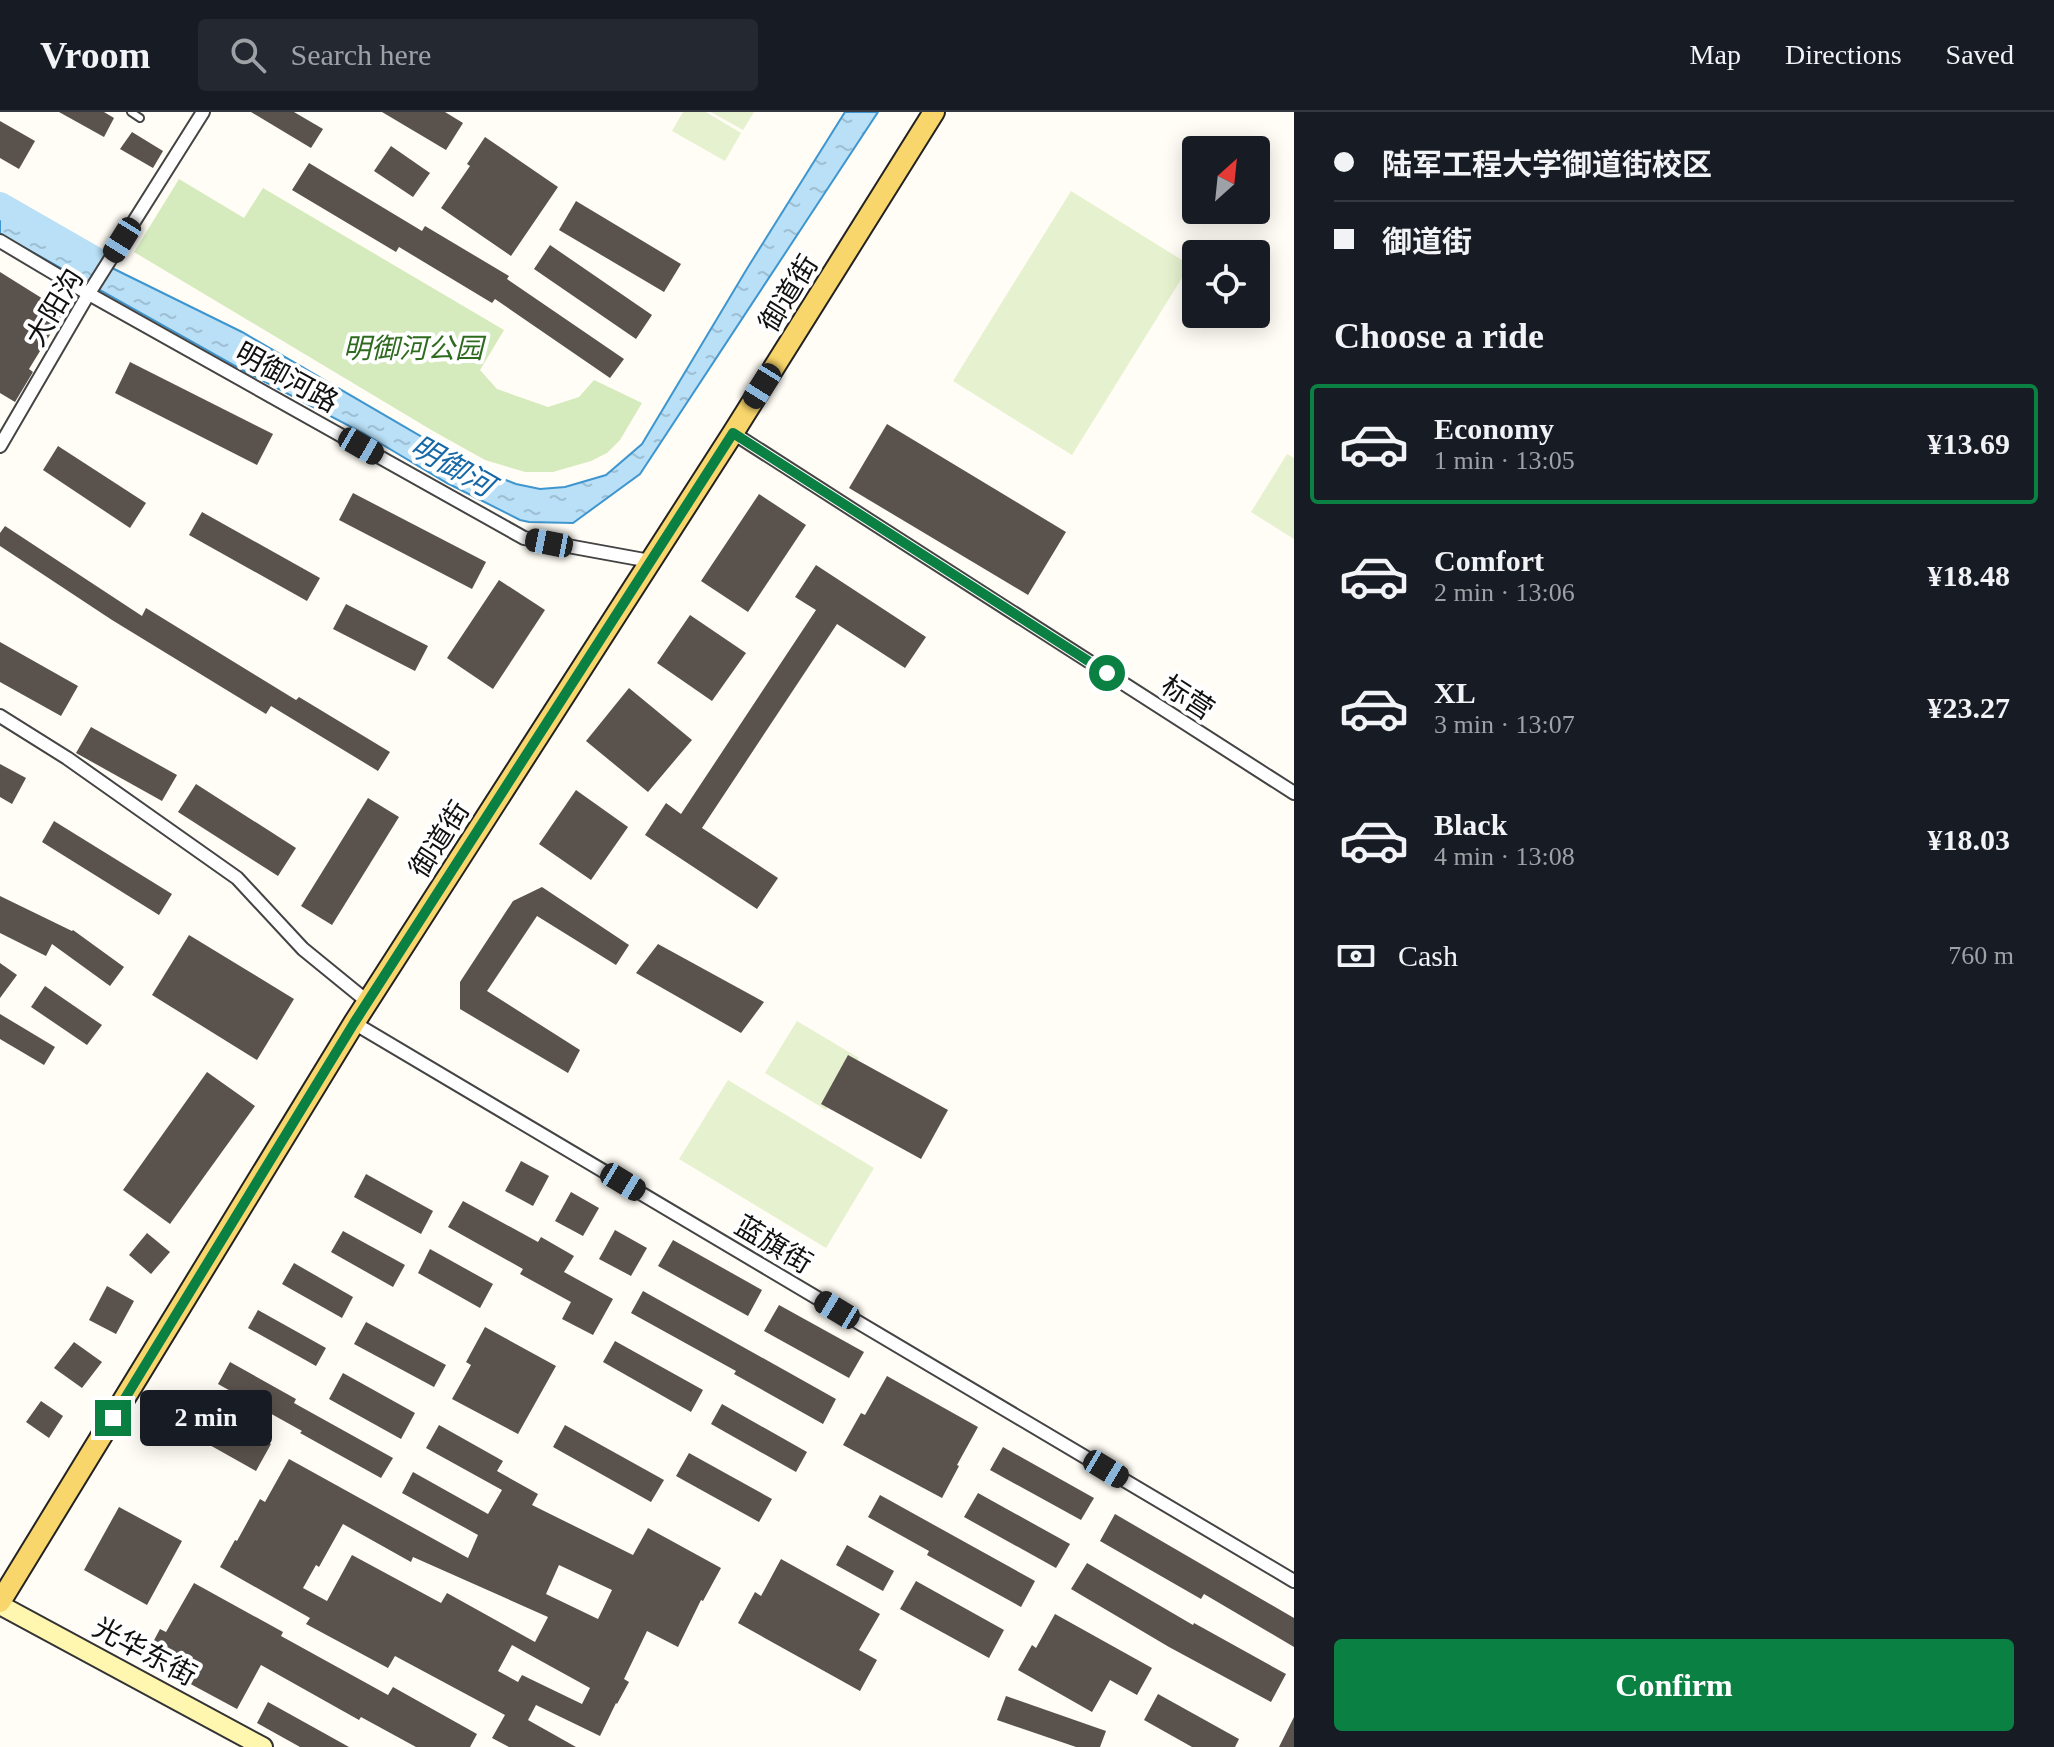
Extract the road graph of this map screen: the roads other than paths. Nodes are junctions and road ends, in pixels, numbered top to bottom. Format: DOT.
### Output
graph roads {
  1 [pos="131,112"];
  2 [pos="203,112"];
  3 [pos="934,112"];
  4 [pos="140,118"];
  5 [pos="0,241"];
  6 [pos="89,293"];
  7 [pos="733,433"];
  8 [pos="0,446"];
  9 [pos="650,561"];
  10 [pos="0,716"];
  11 [pos="1294,793"];
  12 [pos="368,1002"];
  13 [pos="354,1023"];
  14 [pos="1294,1581"];
  15 [pos="0,1604"];
  16 [pos="263,1747"];
  1 -- 4 [label="lane"];
  2 -- 6 [label="street, 大阳沟"];
  3 -- 7 [label="main road, 御道街"];
  5 -- 6 [label="street, 明御河路"];
  6 -- 8 [label="street, 大阳沟"];
  6 -- 9 [label="street, 明御河路"];
  7 -- 9 [label="main road, 御道街"];
  7 -- 11 [label="street, 标营"];
  9 -- 12 [label="main road, 御道街"];
  10 -- 12 [label="street"];
  12 -- 13 [label="main road, 御道街"];
  13 -- 14 [label="street, 蓝旗街"];
  13 -- 15 [label="main road, 御道街"];
  15 -- 16 [label="street, 光华东街"];
}
